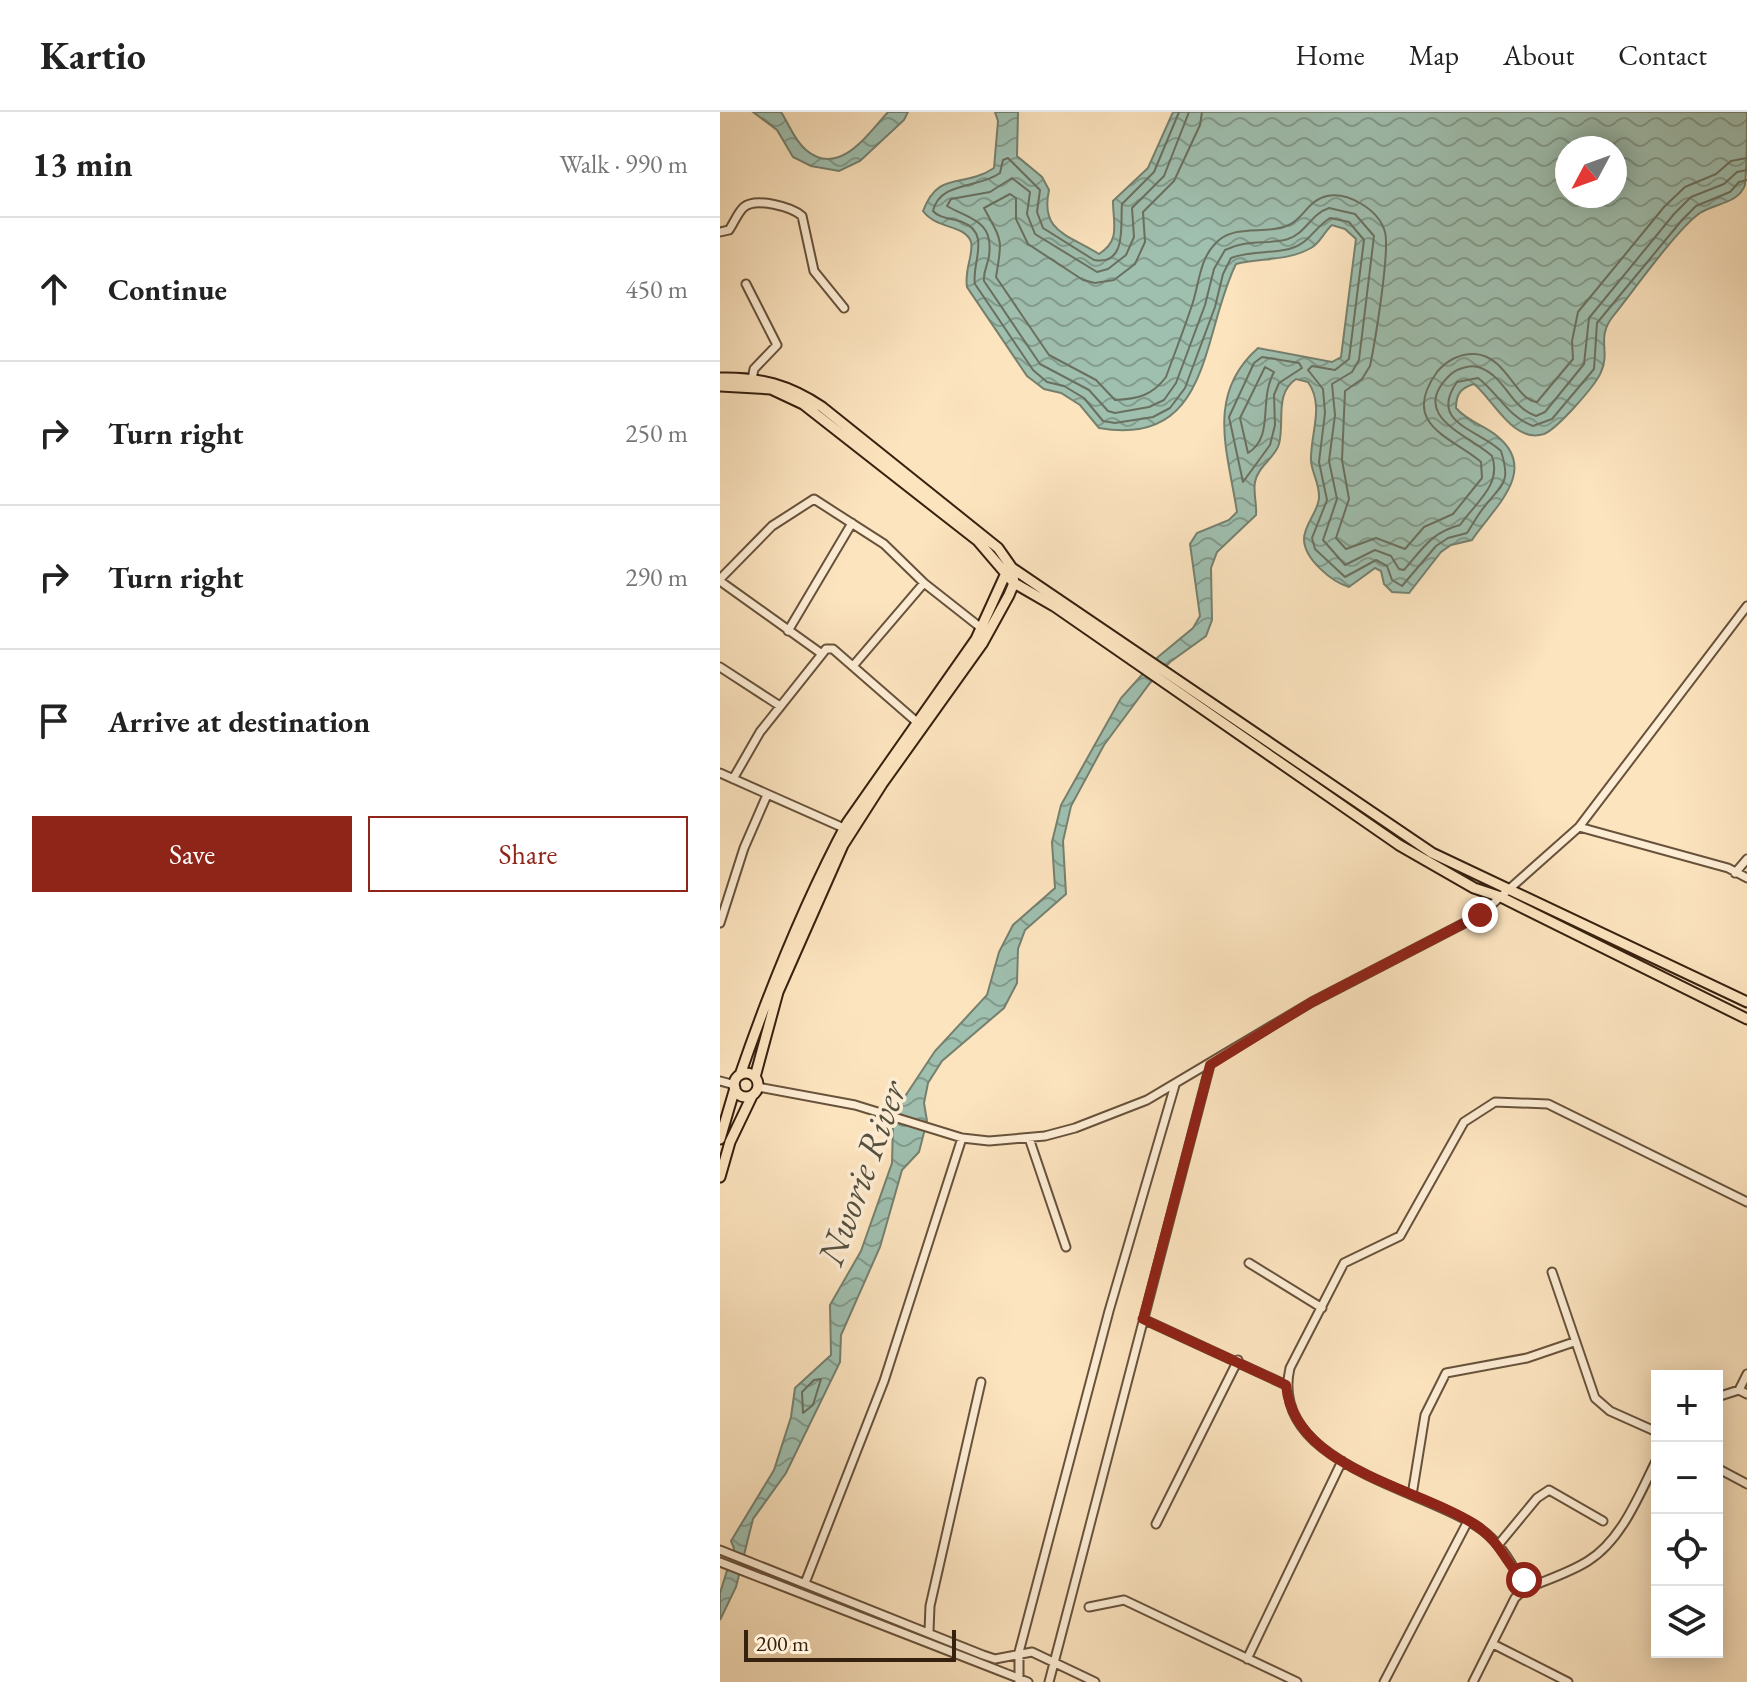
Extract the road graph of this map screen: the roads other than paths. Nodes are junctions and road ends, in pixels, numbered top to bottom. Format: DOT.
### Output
graph roads {
  1 [pos="720,232"];
  2 [pos="746,284"];
  3 [pos="844,308"];
  4 [pos="720,378"];
  5 [pos="752,379"];
  6 [pos="720,386"];
  7 [pos="852,523"];
  8 [pos="1008,571"];
  9 [pos="720,580"];
  10 [pos="924,583"];
  11 [pos="1014,583"];
  12 [pos="1747,606"];
  13 [pos="788,631"];
  14 [pos="986,631"];
  15 [pos="1130,653"];
  16 [pos="822,654"];
  17 [pos="853,666"];
  18 [pos="720,667"];
  19 [pos="1175,685"];
  20 [pos="780,706"];
  21 [pos="920,724"];
  22 [pos="720,773"];
  23 [pos="733,779"];
  24 [pos="767,795"];
  25 [pos="1579,827"];
  26 [pos="847,830"];
  27 [pos="1747,859"];
  28 [pos="1735,873"];
  29 [pos="1747,878"];
  30 [pos="1512,888"];
  31 [pos="1501,897"];
  32 [pos="720,923"];
  33 [pos="1747,1002"];
  34 [pos="1747,1019"];
  35 [pos="1210,1065"];
  36 [pos="740,1075"];
  37 [pos="720,1081"];
  38 [pos="757,1082"];
  39 [pos="1175,1085"];
  40 [pos="735,1087"];
  41 [pos="752,1096"];
  42 [pos="962,1138"];
  43 [pos="1029,1138"];
  44 [pos="720,1139"];
  45 [pos="720,1177"];
  46 [pos="1747,1202"];
  47 [pos="1066,1247"];
  48 [pos="1249,1263"];
  49 [pos="1552,1272"];
  50 [pos="1322,1308"];
  51 [pos="1143,1319"];
  52 [pos="1574,1342"];
  53 [pos="1238,1360"];
  54 [pos="1747,1374"];
  55 [pos="981,1382"];
  56 [pos="1286,1385"];
  57 [pos="1743,1392"];
  58 [pos="1723,1396"];
  59 [pos="1651,1429"];
  60 [pos="1342,1461"];
  61 [pos="1651,1471"];
  62 [pos="1723,1471"];
  63 [pos="1747,1484"];
  64 [pos="1412,1495"];
  65 [pos="1468,1521"];
  66 [pos="1603,1521"];
  67 [pos="1156,1524"];
  68 [pos="1499,1544"];
  69 [pos="720,1550"];
  70 [pos="724,1563"];
  71 [pos="745,1566"];
  72 [pos="805,1583"];
  73 [pos="1523,1585"];
  74 [pos="1089,1607"];
  75 [pos="929,1631"];
  76 [pos="1493,1644"];
  77 [pos="1019,1652"];
  78 [pos="1247,1659"];
  79 [pos="1054,1662"];
  80 [pos="1018,1680"];
  81 [pos="1028,1682"];
  82 [pos="1049,1682"];
  83 [pos="1095,1682"];
  84 [pos="1297,1682"];
  85 [pos="1384,1682"];
  86 [pos="1473,1682"];
  87 [pos="1568,1682"];
  1 -- 3 [label="street"];
  2 -- 5 [label="street"];
  4 -- 5 [label="main road"];
  5 -- 8 [label="main road"];
  6 -- 8 [label="main road"];
  7 -- 9 [label="street"];
  7 -- 10 [label="street"];
  7 -- 13 [label="street"];
  8 -- 11 [label="main road"];
  8 -- 14 [label="main road"];
  8 -- 15 [label="main road"];
  9 -- 13 [label="street"];
  10 -- 14 [label="street"];
  10 -- 17 [label="street"];
  11 -- 14 [label="main road"];
  11 -- 15 [label="main road"];
  12 -- 25 [label="street"];
  13 -- 16 [label="street"];
  14 -- 21 [label="main road"];
  15 -- 19 [label="main road"];
  16 -- 17 [label="street"];
  16 -- 20 [label="street"];
  17 -- 21 [label="street"];
  18 -- 20 [label="street"];
  19 -- 30 [label="main road"];
  19 -- 31 [label="main road"];
  20 -- 23 [label="street"];
  21 -- 26 [label="main road"];
  22 -- 23 [label="street"];
  23 -- 24 [label="street"];
  24 -- 26 [label="street"];
  24 -- 32 [label="street"];
  25 -- 28 [label="street"];
  25 -- 30 [label="street"];
  26 -- 36 [label="main road"];
  26 -- 38 [label="main road"];
  27 -- 28 [label="street"];
  28 -- 29 [label="street"];
  30 -- 31 [label="street"];
  30 -- 33 [label="main road"];
  31 -- 34 [label="main road"];
  31 -- 35 [label="street"];
  35 -- 39 [label="street"];
  35 -- 51 [label="street"];
  36 -- 38 [label="main road"];
  36 -- 40 [label="main road"];
  37 -- 40 [label="street"];
  38 -- 41 [label="main road"];
  38 -- 42 [label="street"];
  39 -- 43 [label="street"];
  39 -- 77 [label="street"];
  40 -- 41 [label="main road"];
  40 -- 44 [label="main road"];
  41 -- 45 [label="main road"];
  42 -- 43 [label="street"];
  42 -- 72 [label="street"];
  43 -- 47 [label="street"];
  46 -- 50 [label="street"];
  48 -- 50 [label="street"];
  49 -- 52 [label="street"];
  50 -- 56 [label="street"];
  51 -- 53 [label="street"];
  51 -- 79 [label="street"];
  52 -- 59 [label="street"];
  52 -- 64 [label="street"];
  53 -- 56 [label="street"];
  53 -- 67 [label="street"];
  54 -- 57 [label="street"];
  55 -- 75 [label="street"];
  56 -- 60 [label="street"];
  57 -- 58 [label="street"];
  60 -- 64 [label="street"];
  60 -- 78 [label="street"];
  61 -- 73 [label="street"];
  62 -- 63 [label="street"];
  64 -- 65 [label="street"];
  65 -- 68 [label="street"];
  65 -- 85 [label="street"];
  66 -- 68 [label="street"];
  68 -- 73 [label="street"];
  69 -- 71 [label="street"];
  70 -- 71 [label="street"];
  71 -- 72 [label="street"];
  71 -- 80 [label="street"];
  72 -- 75 [label="street"];
  73 -- 76 [label="street"];
  74 -- 78 [label="street"];
  75 -- 77 [label="street"];
  76 -- 86 [label="street"];
  76 -- 87 [label="street"];
  77 -- 79 [label="street"];
  77 -- 80 [label="street"];
  78 -- 84 [label="street"];
  79 -- 82 [label="street"];
  79 -- 83 [label="street"];
  80 -- 81 [label="street"];
}
